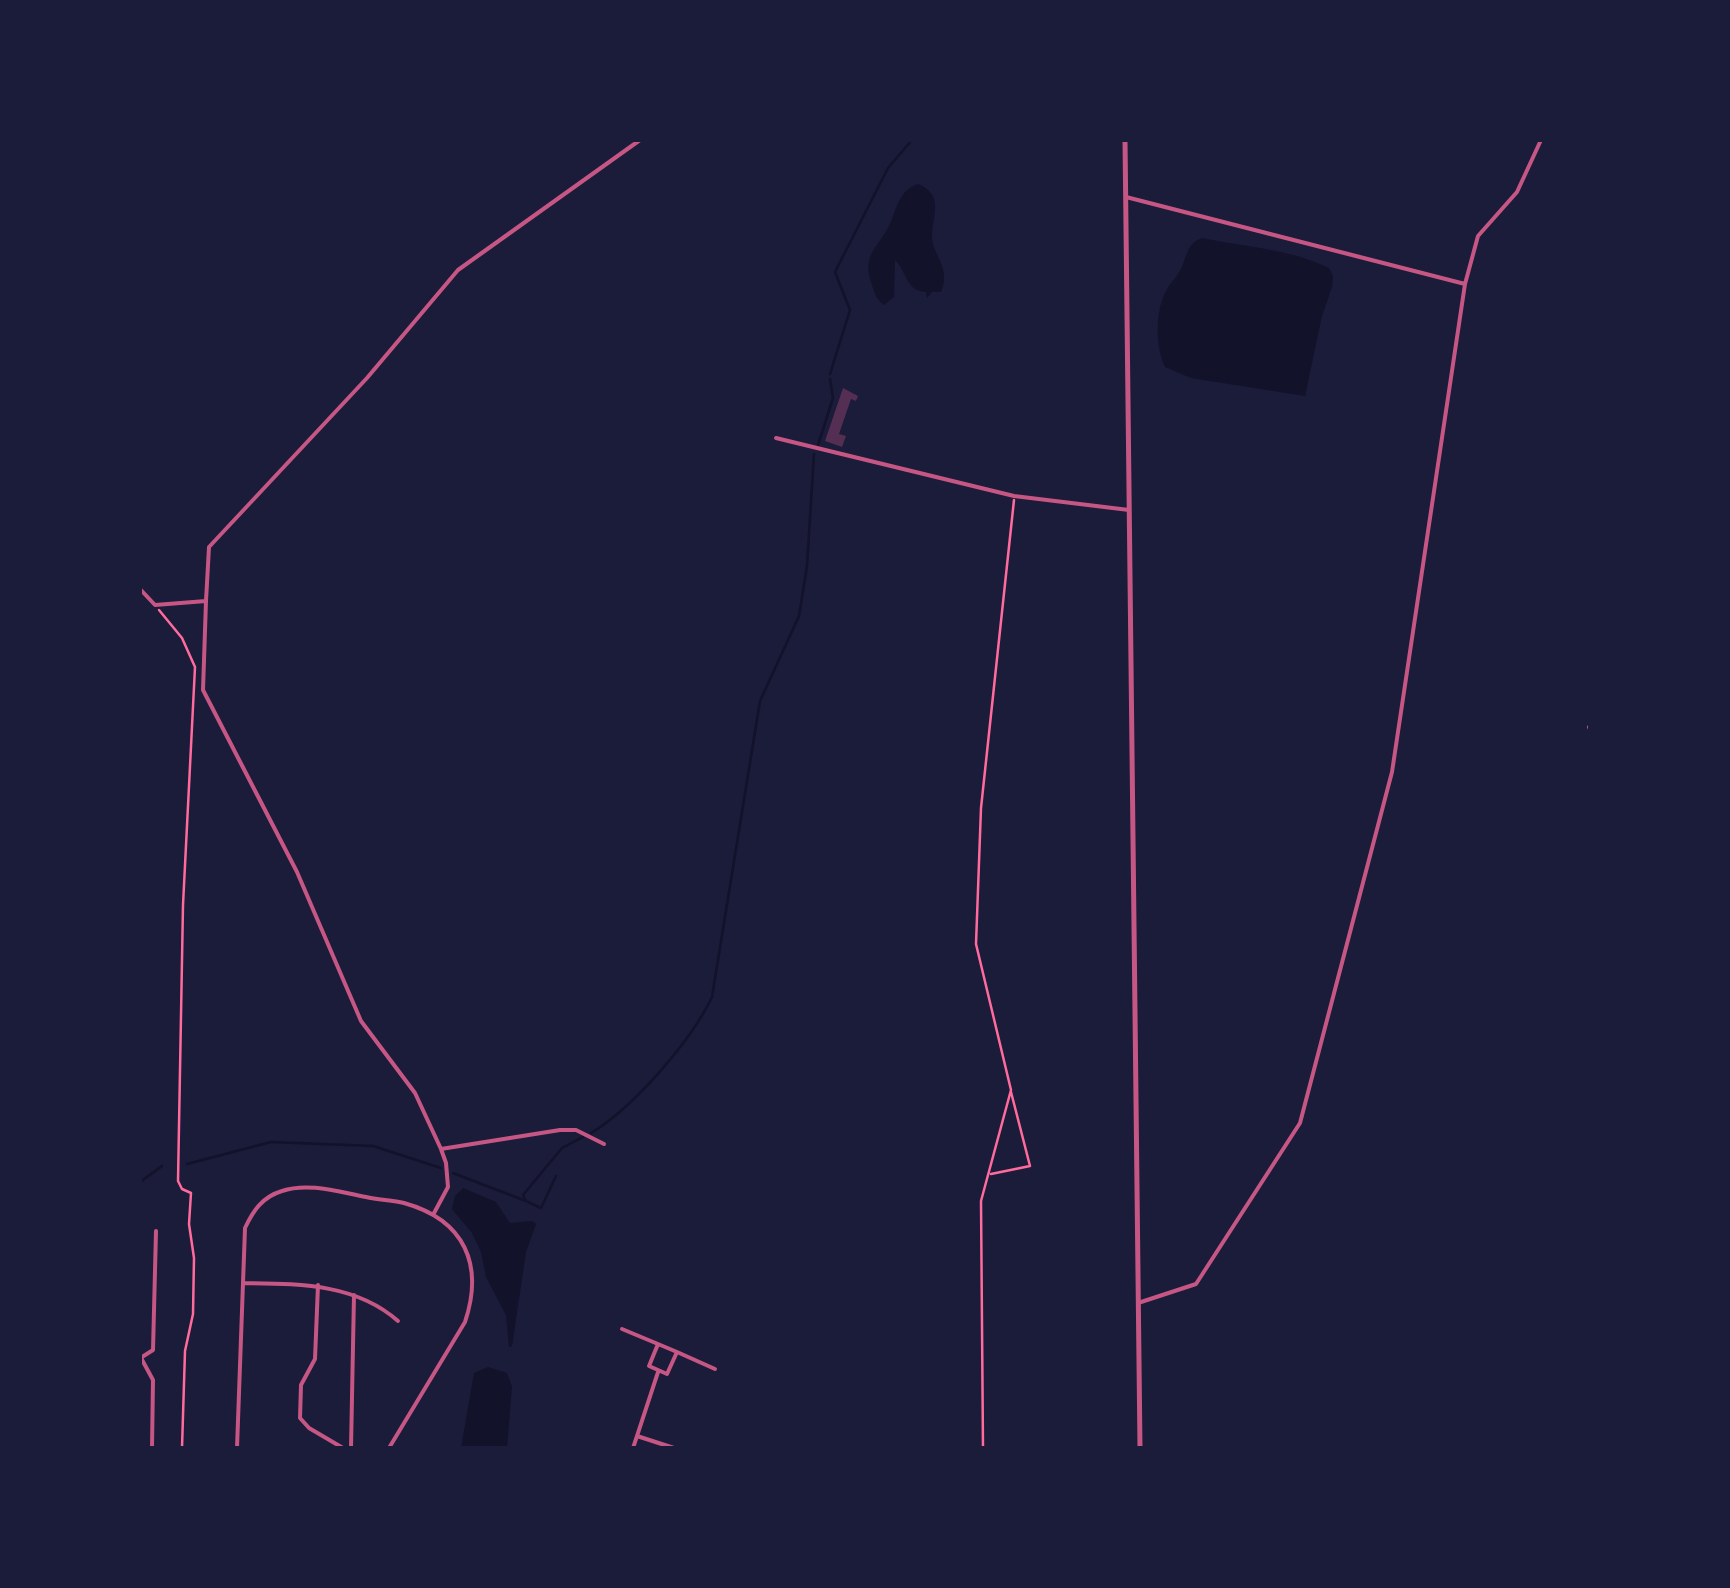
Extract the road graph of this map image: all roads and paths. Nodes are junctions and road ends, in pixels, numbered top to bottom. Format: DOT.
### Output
graph roads {
  1 [pos="640,140"];
  2 [pos="1125,140"];
  3 [pos="1541,140"];
  4 [pos="1126,197"];
  5 [pos="1466,284"];
  6 [pos="776,438"];
  7 [pos="1014,496"];
  8 [pos="1130,510"];
  9 [pos="140,588"];
  10 [pos="206,601"];
  11 [pos="155,605"];
  12 [pos="1011,1090"];
  13 [pos="604,1144"];
  14 [pos="441,1149"];
  15 [pos="988,1174"];
  16 [pos="433,1215"];
  17 [pos="156,1231"];
  18 [pos="244,1283"];
  19 [pos="318,1285"];
  20 [pos="354,1296"];
  21 [pos="1138,1303"];
  22 [pos="398,1321"];
  23 [pos="622,1329"];
  24 [pos="658,1344"];
  25 [pos="677,1352"];
  26 [pos="141,1357"];
  27 [pos="715,1369"];
  28 [pos="659,1370"];
  29 [pos="637,1436"];
  30 [pos="152,1448"];
  31 [pos="182,1448"];
  32 [pos="237,1448"];
  33 [pos="343,1448"];
  34 [pos="350,1448"];
  35 [pos="390,1448"];
  36 [pos="633,1448"];
  37 [pos="674,1448"];
  38 [pos="982,1448"];
  39 [pos="1140,1448"];
  1 -- 10 [label="street"];
  2 -- 4 [label="street"];
  3 -- 5 [label="street"];
  4 -- 5 [label="street"];
  4 -- 8 [label="street"];
  5 -- 21 [label="street"];
  6 -- 7 [label="street"];
  7 -- 8 [label="street"];
  7 -- 12 [label="path"];
  8 -- 21 [label="street"];
  9 -- 11 [label="street"];
  10 -- 11 [label="street"];
  10 -- 14 [label="street"];
  11 -- 31 [label="path"];
  12 -- 15 [label="path"];
  12 -- 15 [label="path"];
  13 -- 14 [label="street"];
  14 -- 16 [label="street"];
  15 -- 38 [label="path"];
  16 -- 18 [label="street"];
  16 -- 35 [label="street"];
  17 -- 26 [label="street"];
  18 -- 19 [label="street"];
  18 -- 32 [label="street"];
  19 -- 20 [label="street"];
  19 -- 33 [label="street"];
  20 -- 22 [label="street"];
  20 -- 34 [label="street"];
  21 -- 39 [label="street"];
  23 -- 24 [label="street"];
  24 -- 25 [label="street"];
  24 -- 28 [label="street"];
  25 -- 27 [label="street"];
  25 -- 28 [label="street"];
  26 -- 30 [label="street"];
  28 -- 29 [label="street"];
  29 -- 36 [label="street"];
  29 -- 37 [label="street"];
}
